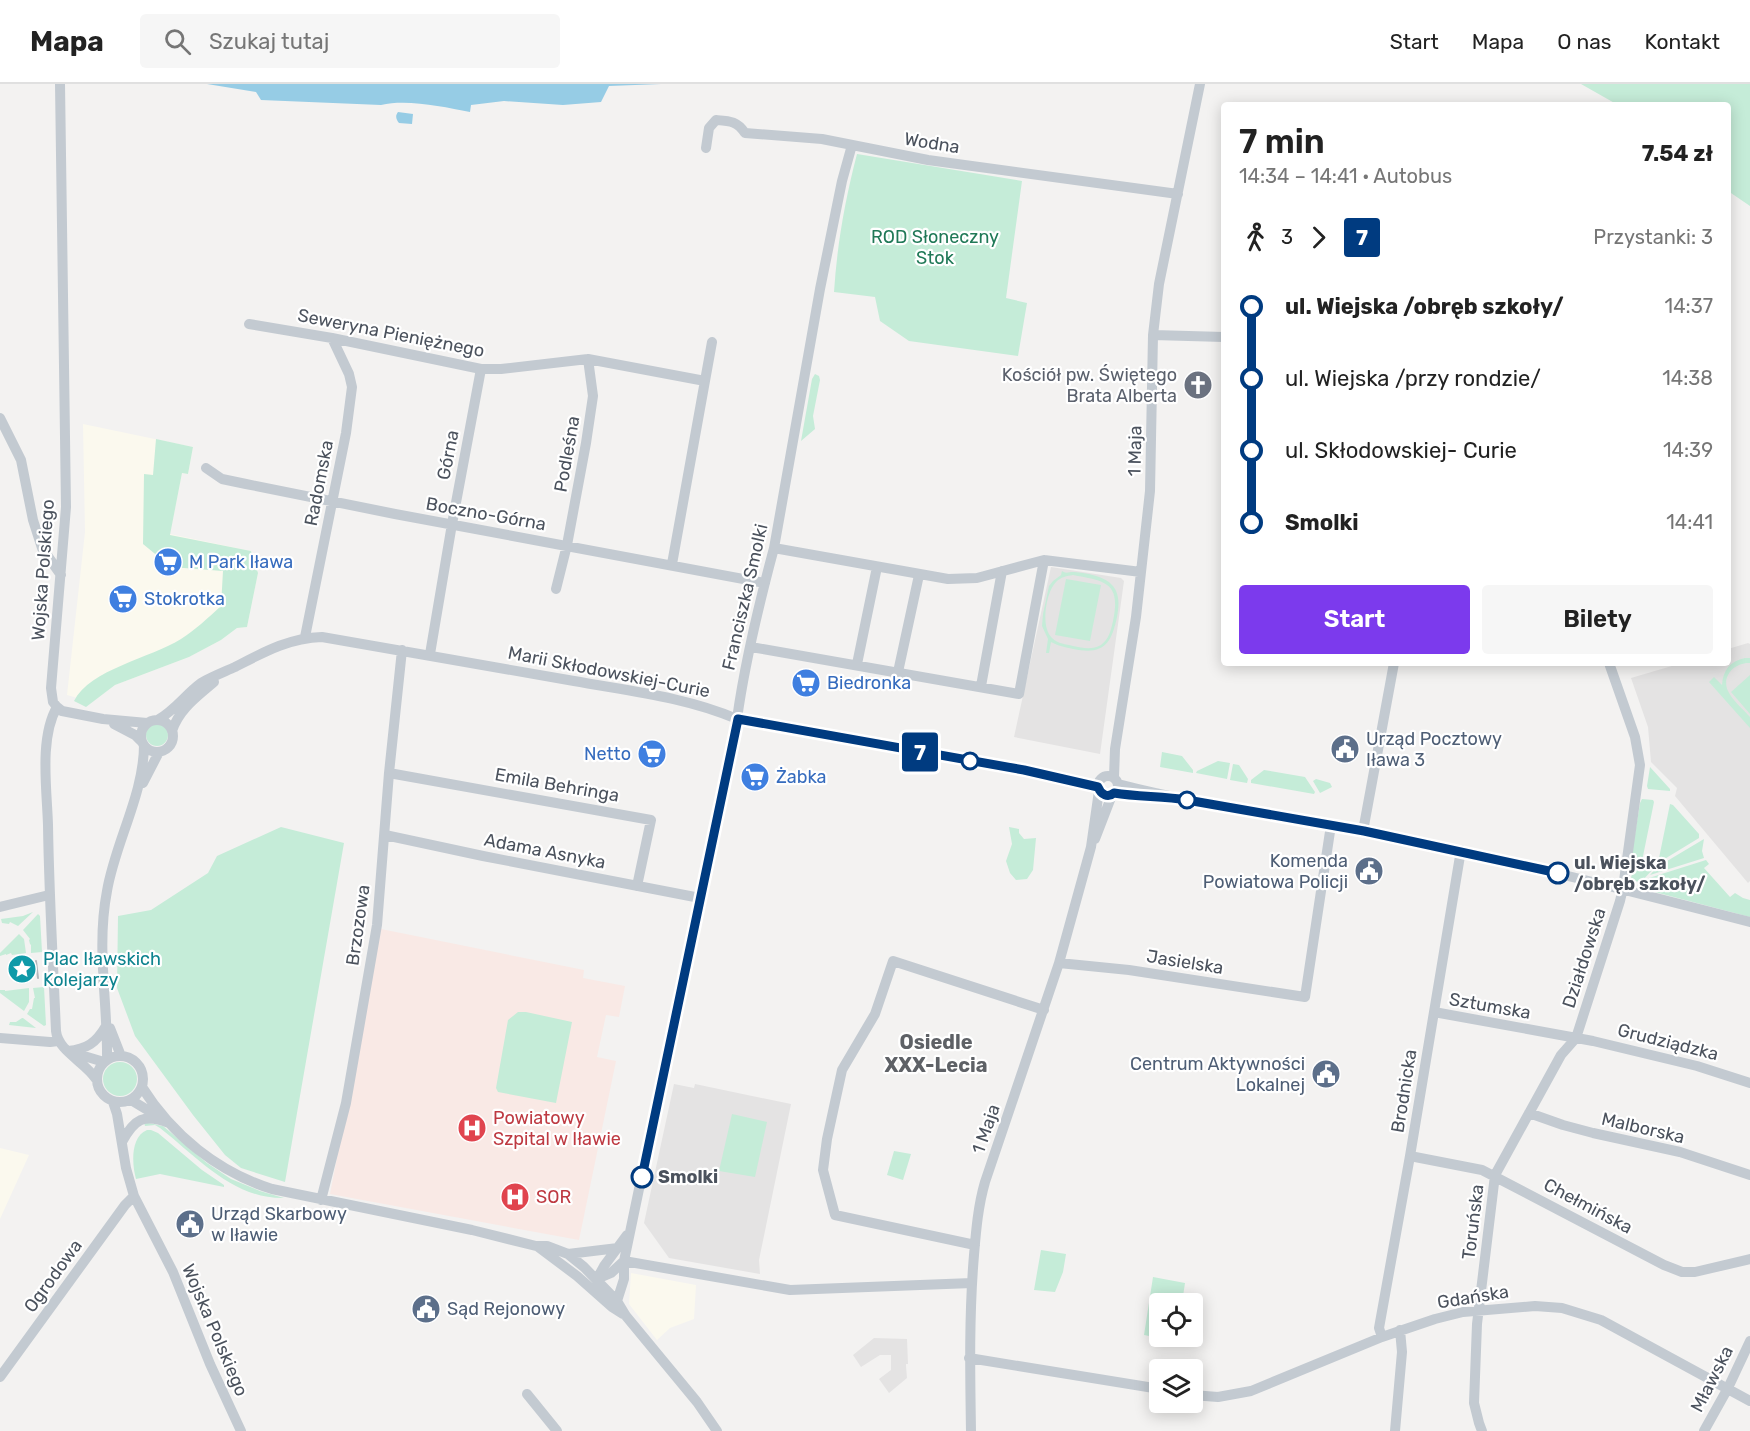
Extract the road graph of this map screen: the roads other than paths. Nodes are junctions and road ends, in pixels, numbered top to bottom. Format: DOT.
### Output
graph roads {
  1 [pos="60,84"];
  2 [pos="1200,84"];
  3 [pos="852,145"];
  4 [pos="706,148"];
  5 [pos="1178,194"];
  6 [pos="249,324"];
  7 [pos="1152,335"];
  8 [pos="1221,337"];
  9 [pos="332,338"];
  10 [pos="712,342"];
  11 [pos="588,359"];
  12 [pos="481,369"];
  13 [pos="705,381"];
  14 [pos="0,417"];
  15 [pos="206,468"];
  16 [pos="332,501"];
  17 [pos="452,524"];
  18 [pos="567,545"];
  19 [pos="774,548"];
  20 [pos="1044,560"];
  21 [pos="672,564"];
  22 [pos="877,567"];
  23 [pos="1002,572"];
  24 [pos="1141,572"];
  25 [pos="61,575"];
  26 [pos="919,575"];
  27 [pos="765,583"];
  28 [pos="556,589"];
  29 [pos="305,637"];
  30 [pos="751,647"];
  31 [pos="402,650"];
  32 [pos="430,654"];
  33 [pos="857,664"];
  34 [pos="1393,666"];
  35 [pos="1610,666"];
  36 [pos="226,671"];
  37 [pos="898,672"];
  38 [pos="981,686"];
  39 [pos="57,707"];
  40 [pos="103,719"];
  41 [pos="738,719"];
  42 [pos="159,720"];
  43 [pos="147,723"];
  44 [pos="172,730"];
  45 [pos="143,743"];
  46 [pos="159,752"];
  47 [pos="389,773"];
  48 [pos="1107,786"];
  49 [pos="133,803"];
  50 [pos="1331,825"];
  51 [pos="1364,831"];
  52 [pos="385,835"];
  53 [pos="1461,850"];
  54 [pos="637,886"];
  55 [pos="1623,888"];
  56 [pos="50,895"];
  57 [pos="700,898"];
  58 [pos="0,907"];
  59 [pos="1750,922"];
  60 [pos="1059,963"];
  61 [pos="1044,1010"];
  62 [pos="1434,1012"];
  63 [pos="107,1023"];
  64 [pos="0,1038"];
  65 [pos="1576,1038"];
  66 [pos="58,1041"];
  67 [pos="68,1051"];
  68 [pos="121,1056"];
  69 [pos="105,1061"];
  70 [pos="96,1079"];
  71 [pos="1750,1083"];
  72 [pos="142,1087"];
  73 [pos="129,1101"];
  74 [pos="113,1102"];
  75 [pos="1529,1113"];
  76 [pos="172,1125"];
  77 [pos="122,1142"];
  78 [pos="1410,1156"];
  79 [pos="1495,1175"];
  80 [pos="1750,1175"];
  81 [pos="134,1196"];
  82 [pos="321,1200"];
  83 [pos="630,1232"];
  84 [pos="975,1245"];
  85 [pos="536,1246"];
  86 [pos="618,1248"];
  87 [pos="568,1254"];
  88 [pos="1750,1259"];
  89 [pos="624,1261"];
  90 [pos="593,1282"];
  91 [pos="972,1283"];
  92 [pos="617,1301"];
  93 [pos="1479,1311"];
  94 [pos="626,1316"];
  95 [pos="1400,1330"];
  96 [pos="1382,1337"];
  97 [pos="1750,1341"];
  98 [pos="969,1358"];
  99 [pos="0,1377"];
  100 [pos="1149,1387"];
  101 [pos="1728,1388"];
  102 [pos="527,1394"];
  103 [pos="1203,1396"];
  104 [pos="1750,1401"];
  105 [pos="241,1431"];
  106 [pos="557,1431"];
  107 [pos="717,1431"];
  108 [pos="971,1431"];
  109 [pos="1395,1431"];
  110 [pos="1482,1431"];
  111 [pos="1704,1431"];
  1 -- 25 [label="street, Wojska Polskiego"];
  2 -- 5 [label="street, 1 Maja"];
  3 -- 4 [label="street, Wodna"];
  3 -- 5 [label="street, Wodna"];
  3 -- 19 [label="street, Franciszka Smolki"];
  5 -- 7 [label="street, 1 Maja"];
  6 -- 9 [label="street, Seweryna Pieniężnego"];
  7 -- 8 [label="street"];
  7 -- 24 [label="street, 1 Maja"];
  9 -- 12 [label="street, Seweryna Pieniężnego"];
  9 -- 16 [label="street, Radomska"];
  10 -- 13 [label="street"];
  11 -- 12 [label="street, Seweryna Pieniężnego"];
  11 -- 13 [label="street, Seweryna Pieniężnego"];
  11 -- 18 [label="street, Podleśna"];
  12 -- 17 [label="street, Górna"];
  13 -- 21 [label="street"];
  14 -- 25 [label="street"];
  15 -- 16 [label="street, Boczno-Górna"];
  16 -- 17 [label="street, Boczno-Górna"];
  16 -- 29 [label="street, Radomska"];
  17 -- 18 [label="street, Boczno-Górna"];
  17 -- 32 [label="street, Górna"];
  18 -- 21 [label="street, Boczno-Górna"];
  18 -- 28 [label="street, Podleśna"];
  19 -- 22 [label="street"];
  19 -- 27 [label="street, Franciszka Smolki"];
  20 -- 23 [label="street"];
  20 -- 24 [label="street"];
  20 -- 38 [label="street"];
  21 -- 27 [label="street, Boczno-Górna"];
  22 -- 26 [label="street"];
  22 -- 33 [label="street"];
  23 -- 26 [label="street"];
  23 -- 38 [label="street"];
  24 -- 48 [label="street, 1 Maja"];
  25 -- 39 [label="street, Wojska Polskiego"];
  26 -- 37 [label="street"];
  27 -- 30 [label="street, Franciszka Smolki"];
  29 -- 31 [label="street, Marii Skłodowskiej-Curie"];
  29 -- 36 [label="street, Marii Skłodowskiej-Curie"];
  30 -- 33 [label="street"];
  30 -- 41 [label="street, Franciszka Smolki"];
  31 -- 32 [label="street, Marii Skłodowskiej-Curie"];
  31 -- 47 [label="street, Brzozowa"];
  32 -- 41 [label="street, Marii Skłodowskiej-Curie"];
  33 -- 37 [label="street"];
  34 -- 51 [label="street"];
  35 -- 55 [label="street, Działdowska"];
  36 -- 42 [label="street, Marii Skłodowskiej-Curie"];
  36 -- 44 [label="street, Marii Skłodowskiej-Curie"];
  37 -- 38 [label="street"];
  39 -- 40 [label="street"];
  39 -- 56 [label="street, Wojska Polskiego"];
  40 -- 43 [label="street"];
  40 -- 45 [label="street"];
  41 -- 48 [label="street, Marii Skłodowskiej-Curie"];
  41 -- 57 [label="street, Franciszka Smolki"];
  42 -- 43 [label="street"];
  42 -- 44 [label="street"];
  43 -- 45 [label="street"];
  44 -- 46 [label="street"];
  45 -- 46 [label="street"];
  45 -- 49 [label="street"];
  46 -- 49 [label="street"];
  47 -- 52 [label="street, Brzozowa"];
  47 -- 54 [label="street, Emila Behringa"];
  48 -- 50 [label="street, Marii Skłodowskiej-Curie"];
  48 -- 60 [label="street, 1 Maja"];
  49 -- 63 [label="street"];
  50 -- 51 [label="street, Marii Skłodowskiej-Curie"];
  50 -- 60 [label="street, Jasielska"];
  51 -- 53 [label="street, Marii Skłodowskiej-Curie"];
  52 -- 54 [label="street, Adama Asnyka"];
  52 -- 82 [label="street, Brzozowa"];
  53 -- 55 [label="street, Marii Skłodowskiej-Curie"];
  53 -- 62 [label="street, Brodnicka"];
  54 -- 57 [label="street, Adama Asnyka"];
  55 -- 59 [label="street, Marii Skłodowskiej-Curie"];
  55 -- 65 [label="street, Działdowska"];
  56 -- 58 [label="street"];
  56 -- 66 [label="street, Wojska Polskiego"];
  57 -- 83 [label="street, Franciszka Smolki"];
  60 -- 61 [label="street, 1 Maja"];
  61 -- 84 [label="street, 1 Maja"];
  61 -- 84 [label="street"];
  62 -- 65 [label="street, Sztumska"];
  62 -- 78 [label="street, Brodnicka"];
  63 -- 67 [label="street"];
  63 -- 68 [label="street"];
  63 -- 69 [label="street"];
  64 -- 66 [label="street"];
  65 -- 71 [label="street, Grudziądzka"];
  65 -- 75 [label="street, Toruńska"];
  66 -- 67 [label="street"];
  67 -- 69 [label="street"];
  67 -- 70 [label="street"];
  68 -- 69 [label="street"];
  68 -- 72 [label="street"];
  69 -- 70 [label="street"];
  70 -- 74 [label="street"];
  72 -- 73 [label="street"];
  72 -- 76 [label="street"];
  73 -- 74 [label="street"];
  73 -- 76 [label="street"];
  73 -- 77 [label="street, Wojska Polskiego"];
  74 -- 77 [label="street, Wojska Polskiego"];
  75 -- 79 [label="street, Toruńska"];
  75 -- 80 [label="street, Malborska"];
  76 -- 77 [label="street"];
  76 -- 82 [label="street"];
  77 -- 81 [label="street, Wojska Polskiego"];
  78 -- 79 [label="street, Chełmińska"];
  78 -- 96 [label="street, Brodnicka"];
  79 -- 88 [label="street, Chełmińska"];
  79 -- 93 [label="street, Toruńska"];
  81 -- 99 [label="street, Ogrodowa"];
  81 -- 105 [label="street, Wojska Polskiego"];
  82 -- 85 [label="street"];
  83 -- 86 [label="street, Franciszka Smolki"];
  83 -- 89 [label="street, Franciszka Smolki"];
  84 -- 91 [label="street, 1 Maja"];
  85 -- 87 [label="street"];
  85 -- 90 [label="street"];
  86 -- 87 [label="street"];
  86 -- 90 [label="street, Franciszka Smolki"];
  87 -- 90 [label="street"];
  89 -- 90 [label="street"];
  89 -- 91 [label="street"];
  89 -- 92 [label="street, Franciszka Smolki"];
  90 -- 92 [label="street"];
  90 -- 94 [label="street"];
  91 -- 98 [label="street, 1 Maja"];
  92 -- 94 [label="street"];
  93 -- 95 [label="street, Gdańska"];
  93 -- 101 [label="street, Gdańska"];
  93 -- 110 [label="street, Toruńska"];
  94 -- 107 [label="street"];
  95 -- 96 [label="street, Gdańska"];
  95 -- 109 [label="street"];
  96 -- 103 [label="street, Gdańska"];
  97 -- 101 [label="street, Mławska"];
  98 -- 100 [label="street"];
  98 -- 108 [label="street, 1 Maja"];
  101 -- 104 [label="street, Gdańska"];
  101 -- 111 [label="street, Mławska"];
  102 -- 106 [label="street"];
}
